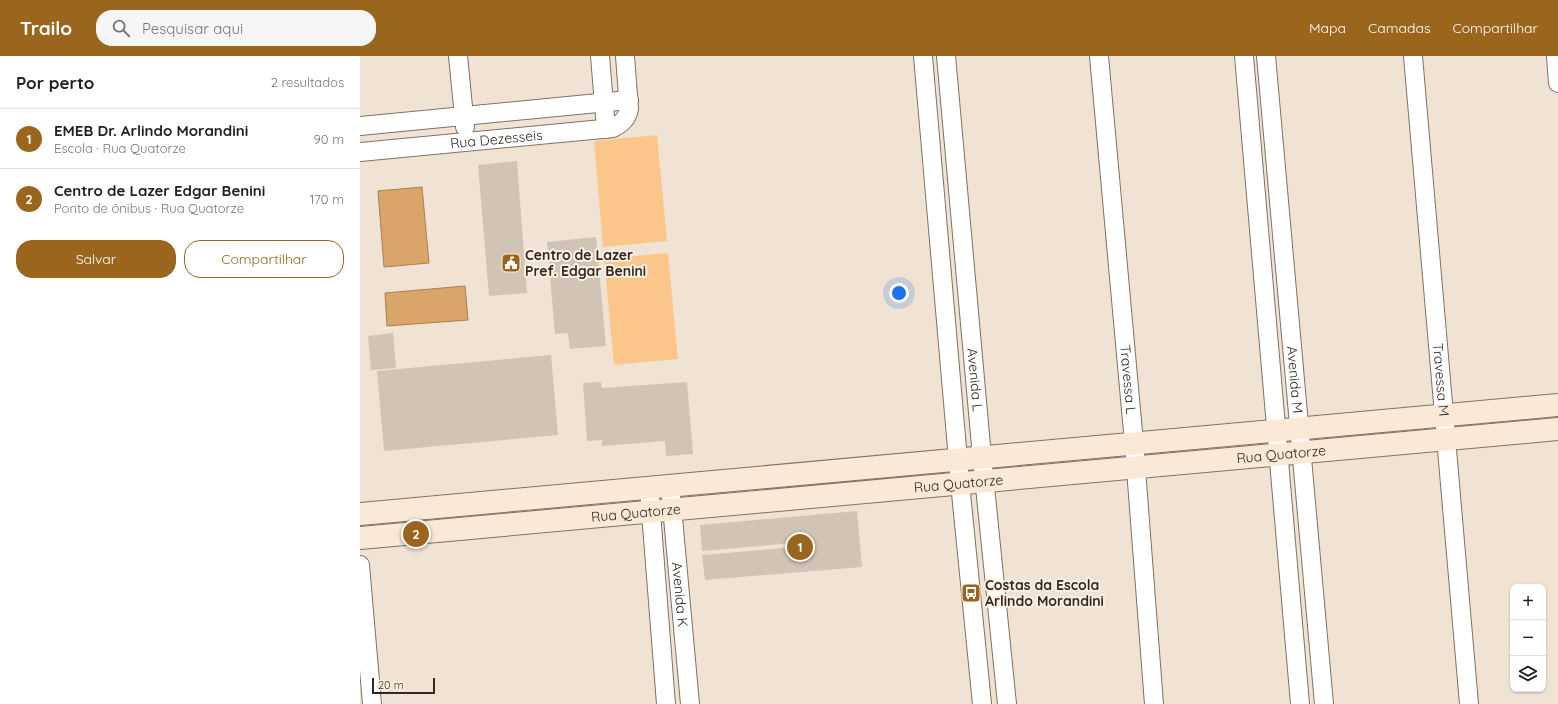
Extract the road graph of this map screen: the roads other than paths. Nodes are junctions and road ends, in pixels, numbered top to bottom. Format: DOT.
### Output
graph roads {
  1 [pos="458,56"];
  2 [pos="600,56"];
  3 [pos="625,56"];
  4 [pos="923,56"];
  5 [pos="946,56"];
  6 [pos="1099,56"];
  7 [pos="1244,56"];
  8 [pos="1266,56"];
  9 [pos="1413,56"];
  10 [pos="1556,56"];
  11 [pos="1558,84"];
  12 [pos="604,102"];
  13 [pos="628,108"];
  14 [pos="464,116"];
  15 [pos="360,126"];
  16 [pos="606,129"];
  17 [pos="466,142"];
  18 [pos="360,152"];
  19 [pos="955,156"];
  20 [pos="932,159"];
  21 [pos="1558,405"];
  22 [pos="1444,416"];
  23 [pos="1299,429"];
  24 [pos="1558,429"];
  25 [pos="1277,431"];
  26 [pos="1445,439"];
  27 [pos="1134,444"];
  28 [pos="1302,452"];
  29 [pos="1279,454"];
  30 [pos="982,457"];
  31 [pos="959,459"];
  32 [pos="1135,466"];
  33 [pos="984,481"];
  34 [pos="960,483"];
  35 [pos="670,486"];
  36 [pos="649,487"];
  37 [pos="673,510"];
  38 [pos="650,512"];
  39 [pos="360,514"];
  40 [pos="360,538"];
  41 [pos="360,565"];
  42 [pos="372,704"];
  43 [pos="666,704"];
  44 [pos="690,704"];
  45 [pos="982,704"];
  46 [pos="1007,704"];
  47 [pos="1154,704"];
  48 [pos="1300,704"];
  49 [pos="1324,704"];
  50 [pos="1468,704"];
  1 -- 14 [label="street"];
  2 -- 12 [label="street"];
  3 -- 13 [label="street"];
  4 -- 20 [label="street, Avenida L"];
  5 -- 19 [label="street, Avenida L"];
  6 -- 27 [label="street, Travessa L"];
  7 -- 25 [label="street, Avenida M"];
  8 -- 23 [label="street, Avenida M"];
  9 -- 22 [label="street, Travessa M"];
  10 -- 11 [label="street"];
  12 -- 13 [label="street, Rua Dezesseis"];
  12 -- 14 [label="street, Rua Dezesseis"];
  12 -- 16 [label="street"];
  13 -- 16 [label="street, Rua Dezesseis"];
  14 -- 15 [label="street, Rua Dezesseis"];
  14 -- 17 [label="street"];
  16 -- 17 [label="street, Rua Dezesseis"];
  17 -- 18 [label="street, Rua Dezesseis"];
  19 -- 20 [label="street"];
  19 -- 30 [label="street, Avenida L"];
  20 -- 31 [label="street, Avenida L"];
  21 -- 22 [label="street, Rua Quatorze"];
  22 -- 23 [label="street, Rua Quatorze"];
  22 -- 26 [label="street, Travessa M"];
  23 -- 25 [label="street, Rua Quatorze"];
  23 -- 28 [label="street, Avenida M"];
  24 -- 26 [label="street, Rua Quatorze"];
  25 -- 27 [label="street, Rua Quatorze"];
  25 -- 29 [label="street, Avenida M"];
  26 -- 28 [label="street, Rua Quatorze"];
  26 -- 50 [label="street, Travessa M"];
  27 -- 30 [label="street, Rua Quatorze"];
  27 -- 32 [label="street, Travessa L"];
  28 -- 29 [label="street, Rua Quatorze"];
  28 -- 49 [label="street, Avenida M"];
  29 -- 32 [label="street, Rua Quatorze"];
  29 -- 48 [label="street, Avenida M"];
  30 -- 31 [label="street, Rua Quatorze"];
  30 -- 33 [label="street, Avenida L"];
  31 -- 34 [label="street, Avenida L"];
  31 -- 35 [label="street, Rua Quatorze"];
  32 -- 33 [label="street, Rua Quatorze"];
  32 -- 47 [label="street, Travessa L"];
  33 -- 34 [label="street, Rua Quatorze"];
  33 -- 46 [label="street, Avenida L"];
  34 -- 37 [label="street, Rua Quatorze"];
  34 -- 45 [label="street, Avenida L"];
  35 -- 36 [label="street, Rua Quatorze"];
  35 -- 37 [label="street, Avenida K"];
  36 -- 38 [label="street, Avenida K"];
  36 -- 39 [label="street, Rua Quatorze"];
  37 -- 38 [label="street, Rua Quatorze"];
  37 -- 44 [label="street, Avenida K"];
  38 -- 40 [label="street, Rua Quatorze"];
  38 -- 43 [label="street, Avenida K"];
  41 -- 42 [label="street"];
}
